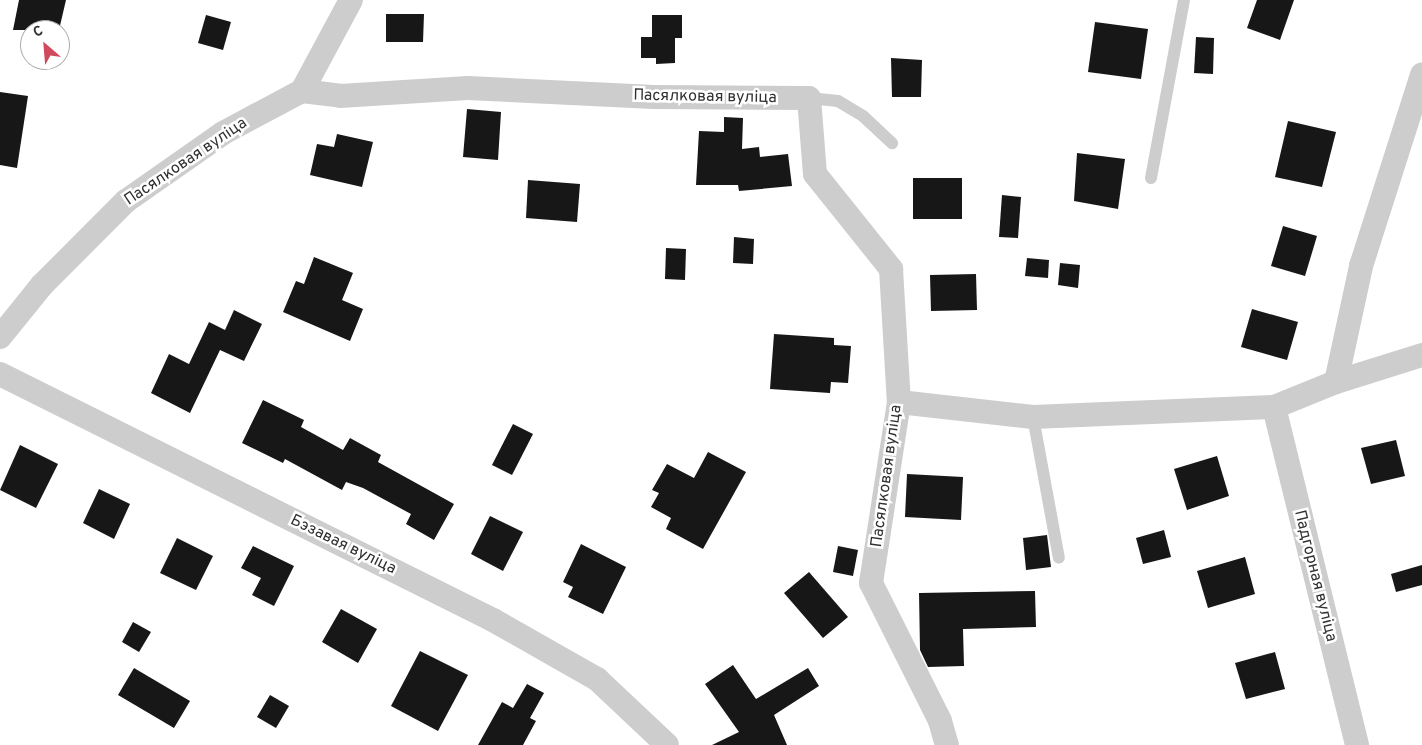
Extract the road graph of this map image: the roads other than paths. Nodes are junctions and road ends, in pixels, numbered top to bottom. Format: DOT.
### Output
graph roads {
  1 [pos="351,0"];
  2 [pos="1184,0"];
  3 [pos="1422,75"];
  4 [pos="302,91"];
  5 [pos="809,98"];
  6 [pos="892,143"];
  7 [pos="1152,178"];
  8 [pos="0,337"];
  9 [pos="1422,355"];
  10 [pos="0,374"];
  11 [pos="1336,382"];
  12 [pos="899,402"];
  13 [pos="1274,407"];
  14 [pos="1033,417"];
  15 [pos="1059,558"];
  16 [pos="667,745"];
  17 [pos="948,745"];
  18 [pos="1357,745"];
  1 -- 4 [label="street"];
  2 -- 7 [label="lane"];
  3 -- 11 [label="street"];
  4 -- 5 [label="street, Пасялковая вуліца"];
  4 -- 8 [label="street, Пасялковая вуліца"];
  5 -- 6 [label="lane"];
  5 -- 12 [label="street, Пасялковая вуліца"];
  9 -- 11 [label="street"];
  10 -- 16 [label="street, Бэзавая вуліца"];
  11 -- 13 [label="street"];
  12 -- 14 [label="street"];
  12 -- 17 [label="street, Пасялковая вуліца"];
  13 -- 14 [label="street"];
  13 -- 18 [label="street, Падгорная вуліца"];
  14 -- 15 [label="lane"];
}
